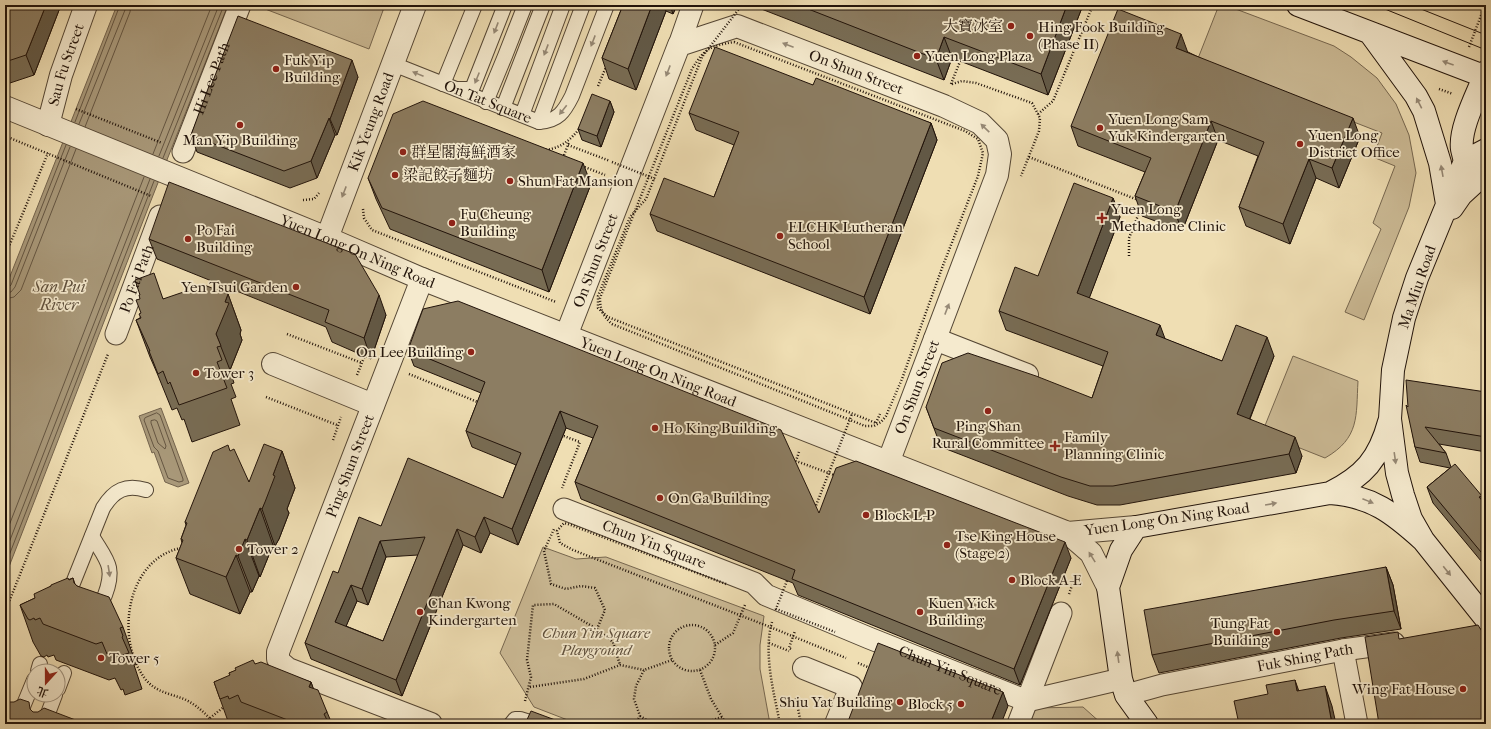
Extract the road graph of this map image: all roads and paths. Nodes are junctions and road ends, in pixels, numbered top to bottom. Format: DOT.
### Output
graph roads {
  1 [pos="86,5"];
  2 [pos="240,5"];
  3 [pos="415,5"];
  4 [pos="475,5"];
  5 [pos="505,5"];
  6 [pos="525,5"];
  7 [pos="543,5"];
  8 [pos="563,5"];
  9 [pos="583,5"];
  10 [pos="607,5"];
  11 [pos="693,5"];
  12 [pos="742,5"];
  13 [pos="1093,5"];
  14 [pos="1298,5"];
  15 [pos="743,12"];
  16 [pos="729,13"];
  17 [pos="1370,33"];
  18 [pos="679,45"];
  19 [pos="962,56"];
  20 [pos="608,62"];
  21 [pos="393,64"];
  22 [pos="1485,76"];
  23 [pos="951,84"];
  24 [pos="947,86"];
  25 [pos="449,87"];
  26 [pos="596,90"];
  27 [pos="486,102"];
  28 [pos="70,106"];
  29 [pos="5,107"];
  30 [pos="503,108"];
  31 [pos="1038,114"];
  32 [pos="522,115"];
  33 [pos="539,122"];
  34 [pos="51,126"];
  35 [pos="582,126"];
  36 [pos="5,136"];
  37 [pos="569,141"];
  38 [pos="568,145"];
  39 [pos="545,150"];
  40 [pos="1486,150"];
  41 [pos="183,152"];
  42 [pos="48,154"];
  43 [pos="1029,157"];
  44 [pos="570,161"];
  45 [pos="1466,161"];
  46 [pos="577,164"];
  47 [pos="619,164"];
  48 [pos="616,171"];
  49 [pos="1486,172"];
  50 [pos="606,175"];
  51 [pos="655,179"];
  52 [pos="1020,179"];
  53 [pos="165,202"];
  54 [pos="363,202"];
  55 [pos="1448,204"];
  56 [pos="1437,230"];
  57 [pos="326,238"];
  58 [pos="5,256"];
  59 [pos="1130,256"];
  60 [pos="422,279"];
  61 [pos="560,300"];
  62 [pos="116,334"];
  63 [pos="287,334"];
  64 [pos="566,336"];
  65 [pos="935,339"];
  66 [pos="362,363"];
  67 [pos="274,364"];
  68 [pos="405,373"];
  69 [pos="1045,382"];
  70 [pos="266,397"];
  71 [pos="373,405"];
  72 [pos="485,405"];
  73 [pos="826,410"];
  74 [pos="852,414"];
  75 [pos="1390,419"];
  76 [pos="876,423"];
  77 [pos="337,425"];
  78 [pos="558,434"];
  79 [pos="800,448"];
  80 [pos="827,459"];
  81 [pos="834,462"];
  82 [pos="888,463"];
  83 [pos="837,468"];
  84 [pos="146,490"];
  85 [pos="1330,493"];
  86 [pos="564,509"];
  87 [pos="813,513"];
  88 [pos="1136,527"];
  89 [pos="1068,533"];
  90 [pos="92,536"];
  91 [pos="1423,540"];
  92 [pos="184,548"];
  93 [pos="1078,569"];
  94 [pos="790,572"];
  95 [pos="754,583"];
  96 [pos="726,584"];
  97 [pos="1108,587"];
  98 [pos="65,604"];
  99 [pos="776,608"];
  100 [pos="803,610"];
  101 [pos="5,612"];
  102 [pos="1061,613"];
  103 [pos="95,615"];
  104 [pos="774,615"];
  105 [pos="1486,619"];
  106 [pos="772,621"];
  107 [pos="770,627"];
  108 [pos="597,629"];
  109 [pos="835,632"];
  110 [pos="1414,640"];
  111 [pos="769,643"];
  112 [pos="715,645"];
  113 [pos="1343,650"];
  114 [pos="798,658"];
  115 [pos="846,658"];
  116 [pos="672,660"];
  117 [pos="620,665"];
  118 [pos="644,670"];
  119 [pos="700,670"];
  120 [pos="530,687"];
  121 [pos="1124,687"];
  122 [pos="796,698"];
  123 [pos="26,699"];
  124 [pos="1027,701"];
  125 [pos="52,703"];
  126 [pos="227,704"];
  127 [pos="20,714"];
  128 [pos="640,716"];
  129 [pos="722,717"];
  130 [pos="210,718"];
  131 [pos="515,721"];
  132 [pos="44,724"];
  133 [pos="215,724"];
  134 [pos="431,724"];
  135 [pos="536,724"];
  136 [pos="634,724"];
  137 [pos="654,724"];
  138 [pos="701,724"];
  139 [pos="726,724"];
  140 [pos="780,724"];
  141 [pos="801,724"];
  142 [pos="836,724"];
  143 [pos="1018,724"];
  144 [pos="1147,724"];
  145 [pos="1357,724"];
  1 -- 34 [label="street, Sau Fu Street"];
  2 -- 41 [label="street, Hi Lee Path"];
  3 -- 21 [label="street, Kik Yeung Road"];
  4 -- 25 [label="lane"];
  5 -- 25 [label="lane, one-way"];
  6 -- 27 [label="lane"];
  7 -- 30 [label="lane"];
  8 -- 32 [label="lane, one-way"];
  9 -- 33 [label="lane"];
  10 -- 33 [label="lane, On Tat Square, one-way"];
  11 -- 18 [label="street"];
  12 -- 51 [label="path, bridge"];
  13 -- 31 [label="path"];
  14 -- 17 [label="street"];
  15 -- 16 [label="path"];
  22 -- 17 [label="street, one-way"];
  55 -- 17 [label="street, one-way"];
  18 -- 64 [label="street, On Shun Street, one-way"];
  65 -- 18 [label="street, On Shun Street, one-way"];
  19 -- 23 [label="path"];
  20 -- 26 [label="path"];
  25 -- 21 [label="lane, On Tat Square, one-way"];
  21 -- 57 [label="street, Kik Yeung Road, one-way"];
  22 -- 45 [label="street"];
  23 -- 24 [label="path"];
  23 -- 31 [label="path"];
  25 -- 27 [label="lane, On Tat Square"];
  27 -- 30 [label="lane, On Tat Square"];
  28 -- 41 [label="path"];
  29 -- 34 [label="street, Yuen Long On Ning Road"];
  30 -- 32 [label="lane, On Tat Square"];
  31 -- 43 [label="path"];
  32 -- 33 [label="lane, On Tat Square"];
  34 -- 57 [label="street, Yuen Long On Ning Road"];
  35 -- 37 [label="path"];
  36 -- 42 [label="path"];
  37 -- 38 [label="path"];
  37 -- 39 [label="path"];
  38 -- 44 [label="path"];
  38 -- 51 [label="path, bridge"];
  40 -- 45 [label="street"];
  42 -- 53 [label="path"];
  42 -- 58 [label="path"];
  43 -- 52 [label="path"];
  43 -- 59 [label="path"];
  45 -- 55 [label="street, Ma Miu Road"];
  46 -- 50 [label="path"];
  47 -- 48 [label="path"];
  49 -- 56 [label="street"];
  51 -- 74 [label="path, bridge"];
  53 -- 62 [label="street, Po Fai Path"];
  54 -- 61 [label="path"];
  55 -- 56 [label="street, Ma Miu Road"];
  56 -- 75 [label="street, Ma Miu Road"];
  57 -- 60 [label="street, Yuen Long On Ning Road"];
  60 -- 64 [label="street, Yuen Long On Ning Road"];
  60 -- 71 [label="street, Ping Shun Street"];
  62 -- 101 [label="path"];
  63 -- 66 [label="path"];
  64 -- 82 [label="street, Yuen Long On Ning Road"];
  65 -- 69 [label="street"];
  65 -- 82 [label="street, On Shun Street"];
  67 -- 71 [label="street"];
  68 -- 72 [label="path"];
  70 -- 77 [label="path"];
  71 -- 134 [label="street, Ping Shun Street"];
  73 -- 73 [label="path"];
  74 -- 76 [label="path, bridge"];
  74 -- 81 [label="path, bridge"];
  75 -- 85 [label="street, Ma Miu Road"];
  75 -- 91 [label="street, Ma Miu Road, one-way"];
  78 -- 86 [label="path"];
  79 -- 83 [label="path"];
  80 -- 81 [label="path, bridge"];
  81 -- 87 [label="path, bridge"];
  82 -- 89 [label="street, Yuen Long On Ning Road"];
  84 -- 90 [label="lane"];
  88 -- 85 [label="street, Yuen Long On Ning Road, one-way"];
  85 -- 91 [label="street, one-way"];
  86 -- 95 [label="street, Chun Yin Square"];
  86 -- 108 [label="path"];
  88 -- 89 [label="street, Yuen Long On Ning Road"];
  88 -- 97 [label="street"];
  97 -- 89 [label="street, one-way"];
  90 -- 98 [label="lane"];
  90 -- 103 [label="lane, one-way"];
  91 -- 105 [label="street, Ma Miu Road, one-way"];
  92 -- 130 [label="path"];
  93 -- 102 [label="path"];
  94 -- 99 [label="path, bridge"];
  95 -- 100 [label="street, Chun Yin Square"];
  95 -- 112 [label="path"];
  96 -- 107 [label="path, bridge"];
  121 -- 97 [label="street, one-way"];
  99 -- 104 [label="path, bridge"];
  99 -- 109 [label="path, bridge"];
  100 -- 114 [label="path"];
  100 -- 124 [label="street, Chun Yin Square"];
  102 -- 124 [label="street"];
  106 -- 107 [label="path"];
  107 -- 111 [label="path"];
  107 -- 115 [label="path, bridge"];
  108 -- 117 [label="path"];
  108 -- 120 [label="path"];
  110 -- 113 [label="street, Fuk Shing Path"];
  111 -- 114 [label="path"];
  111 -- 140 [label="path"];
  112 -- 116 [label="path"];
  112 -- 119 [label="path"];
  113 -- 121 [label="street, Fuk Shing Path"];
  113 -- 145 [label="street"];
  114 -- 142 [label="street"];
  116 -- 118 [label="path"];
  116 -- 119 [label="path"];
  117 -- 118 [label="path"];
  117 -- 120 [label="path"];
  118 -- 128 [label="path"];
  119 -- 129 [label="path"];
  120 -- 131 [label="path"];
  121 -- 124 [label="street"];
  121 -- 144 [label="street"];
  122 -- 141 [label="path"];
  123 -- 127 [label="lane"];
  124 -- 143 [label="street"];
  125 -- 132 [label="lane"];
  126 -- 130 [label="path"];
  128 -- 136 [label="path"];
  128 -- 137 [label="path"];
  129 -- 138 [label="path"];
  129 -- 139 [label="path"];
  130 -- 133 [label="path"];
  131 -- 135 [label="lane"];
}
